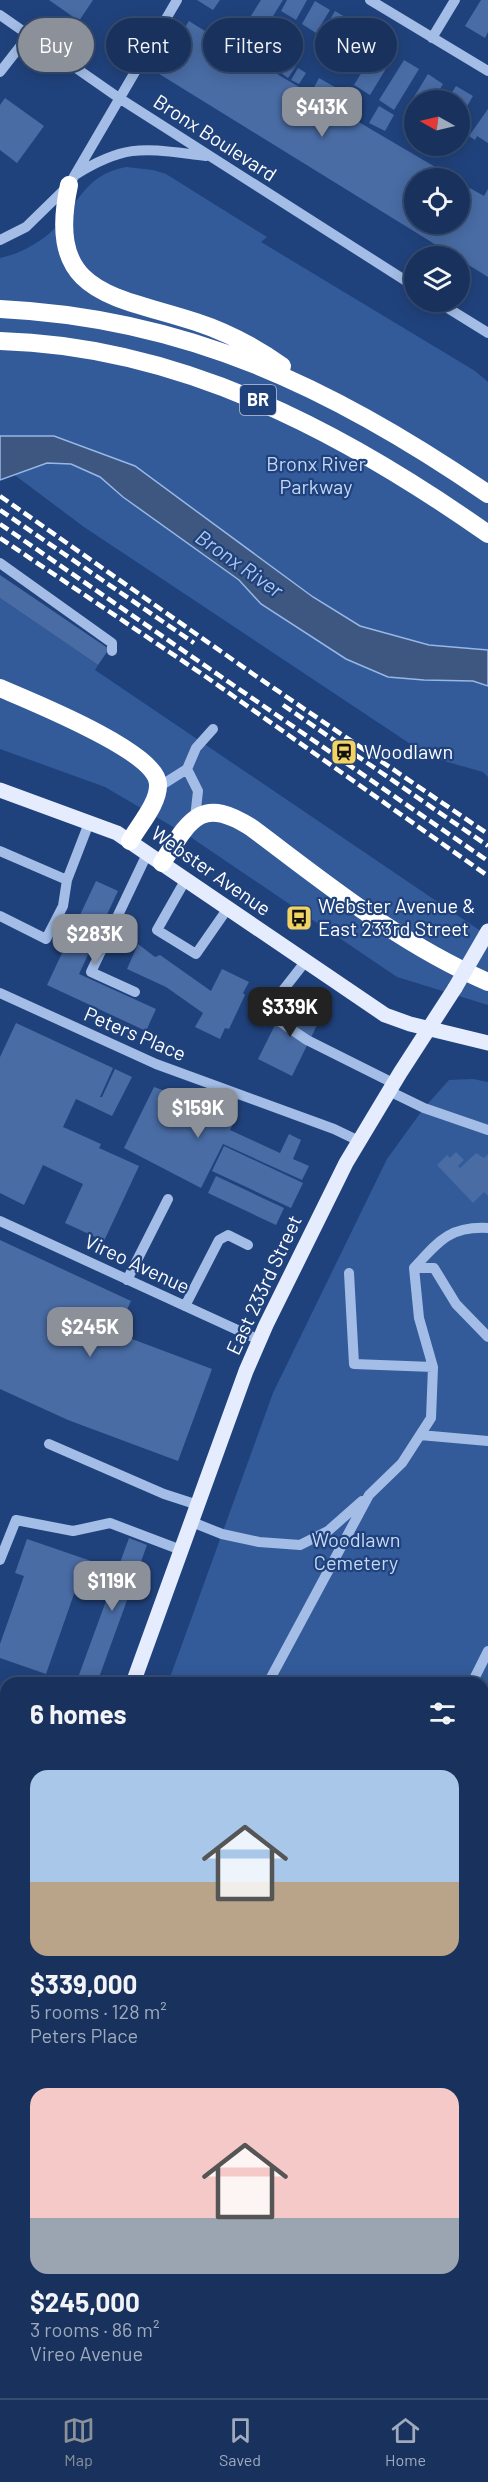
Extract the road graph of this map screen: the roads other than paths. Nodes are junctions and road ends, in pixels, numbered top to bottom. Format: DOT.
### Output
graph roads {
  1 [pos="177,0"];
  2 [pos="370,0"];
  3 [pos="455,0"];
  4 [pos="0,15"];
  5 [pos="18,27"];
  6 [pos="432,38"];
  7 [pos="18,49"];
  8 [pos="488,71"];
  9 [pos="0,72"];
  10 [pos="82,72"];
  11 [pos="120,98"];
  12 [pos="209,156"];
  13 [pos="71,180"];
  14 [pos="0,240"];
  15 [pos="404,280"];
  16 [pos="0,309"];
  17 [pos="454,312"];
  18 [pos="488,333"];
  19 [pos="0,341"];
  20 [pos="320,392"];
  21 [pos="488,494"];
  22 [pos="488,534"];
  23 [pos="0,563"];
  24 [pos="112,651"];
  25 [pos="0,688"];
  26 [pos="213,729"];
  27 [pos="187,769"];
  28 [pos="157,788"];
  29 [pos="0,790"];
  30 [pos="195,818"];
  31 [pos="89,823"];
  32 [pos="130,841"];
  33 [pos="0,851"];
  34 [pos="155,858"];
  35 [pos="186,879"];
  36 [pos="67,880"];
  37 [pos="228,908"];
  38 [pos="0,916"];
  39 [pos="488,931"];
  40 [pos="304,962"];
  41 [pos="488,982"];
  42 [pos="135,992"];
  43 [pos="0,993"];
  44 [pos="429,1029"];
  45 [pos="488,1044"];
  46 [pos="391,1087"];
  47 [pos="488,1130"];
  48 [pos="359,1141"];
  49 [pos="168,1199"];
  50 [pos="0,1221"];
  51 [pos="488,1228"];
  52 [pos="248,1245"];
  53 [pos="414,1268"];
  54 [pos="349,1273"];
  55 [pos="127,1280"];
  56 [pos="185,1306"];
  57 [pos="488,1337"];
  58 [pos="259,1340"];
  59 [pos="433,1367"];
  60 [pos="420,1435"];
  61 [pos="488,1441"];
  62 [pos="49,1443"];
  63 [pos="369,1495"];
  64 [pos="198,1505"];
  65 [pos="192,1522"];
  66 [pos="181,1550"];
  67 [pos="0,1560"];
  68 [pos="488,1651"];
  69 [pos="135,1677"];
  70 [pos="271,1677"];
  71 [pos="475,1677"];
  1 -- 11 [label="street"];
  2 -- 6 [label="street"];
  3 -- 6 [label="street"];
  4 -- 5 [label="street, Bronx Boulevard"];
  6 -- 8 [label="street"];
  7 -- 9 [label="street"];
  10 -- 11 [label="street, Bronx Boulevard"];
  11 -- 12 [label="street, Bronx Boulevard"];
  11 -- 13 [label="street"];
  12 -- 13 [label="street"];
  12 -- 15 [label="street, Bronx Boulevard"];
  13 -- 14 [label="street"];
  13 -- 20 [label="highway"];
  16 -- 20 [label="highway, BR"];
  17 -- 18 [label="street"];
  19 -- 22 [label="highway, BR"];
  20 -- 21 [label="highway, BR"];
  23 -- 24 [label="street"];
  25 -- 28 [label="highway"];
  26 -- 27 [label="street"];
  27 -- 28 [label="street"];
  27 -- 30 [label="street"];
  28 -- 32 [label="highway"];
  29 -- 31 [label="main road, Webster Avenue"];
  30 -- 34 [label="highway"];
  30 -- 41 [label="highway"];
  31 -- 32 [label="main road, Webster Avenue"];
  31 -- 36 [label="street"];
  32 -- 34 [label="main road, Webster Avenue"];
  33 -- 36 [label="street"];
  34 -- 35 [label="main road, Webster Avenue"];
  34 -- 42 [label="street"];
  35 -- 37 [label="main road, Webster Avenue"];
  35 -- 37 [label="street"];
  36 -- 38 [label="street"];
  37 -- 40 [label="main road, Webster Avenue"];
  39 -- 44 [label="main road, East 233rd Street, bridge"];
  40 -- 44 [label="main road, Webster Avenue"];
  40 -- 46 [label="street"];
  43 -- 48 [label="street, Peters Place"];
  44 -- 45 [label="main road, Webster Avenue"];
  44 -- 46 [label="main road, East 233rd Street"];
  46 -- 47 [label="street"];
  46 -- 48 [label="main road, East 233rd Street"];
  48 -- 58 [label="main road, East 233rd Street"];
  49 -- 55 [label="street"];
  50 -- 55 [label="street, Vireo Avenue"];
  51 -- 53 [label="street"];
  52 -- 56 [label="street"];
  53 -- 57 [label="street"];
  53 -- 59 [label="street"];
  54 -- 59 [label="street"];
  55 -- 56 [label="street, Vireo Avenue"];
  56 -- 58 [label="street, Vireo Avenue"];
  58 -- 64 [label="main road, East 233rd Street"];
  59 -- 60 [label="street"];
  60 -- 61 [label="street"];
  60 -- 63 [label="street"];
  62 -- 64 [label="street"];
  63 -- 65 [label="street"];
  63 -- 70 [label="street"];
  64 -- 65 [label="main road, East 233rd Street"];
  65 -- 66 [label="main road, East 233rd Street"];
  66 -- 67 [label="street"];
  66 -- 69 [label="main road, East 233rd Street"];
  68 -- 71 [label="street"];
}
